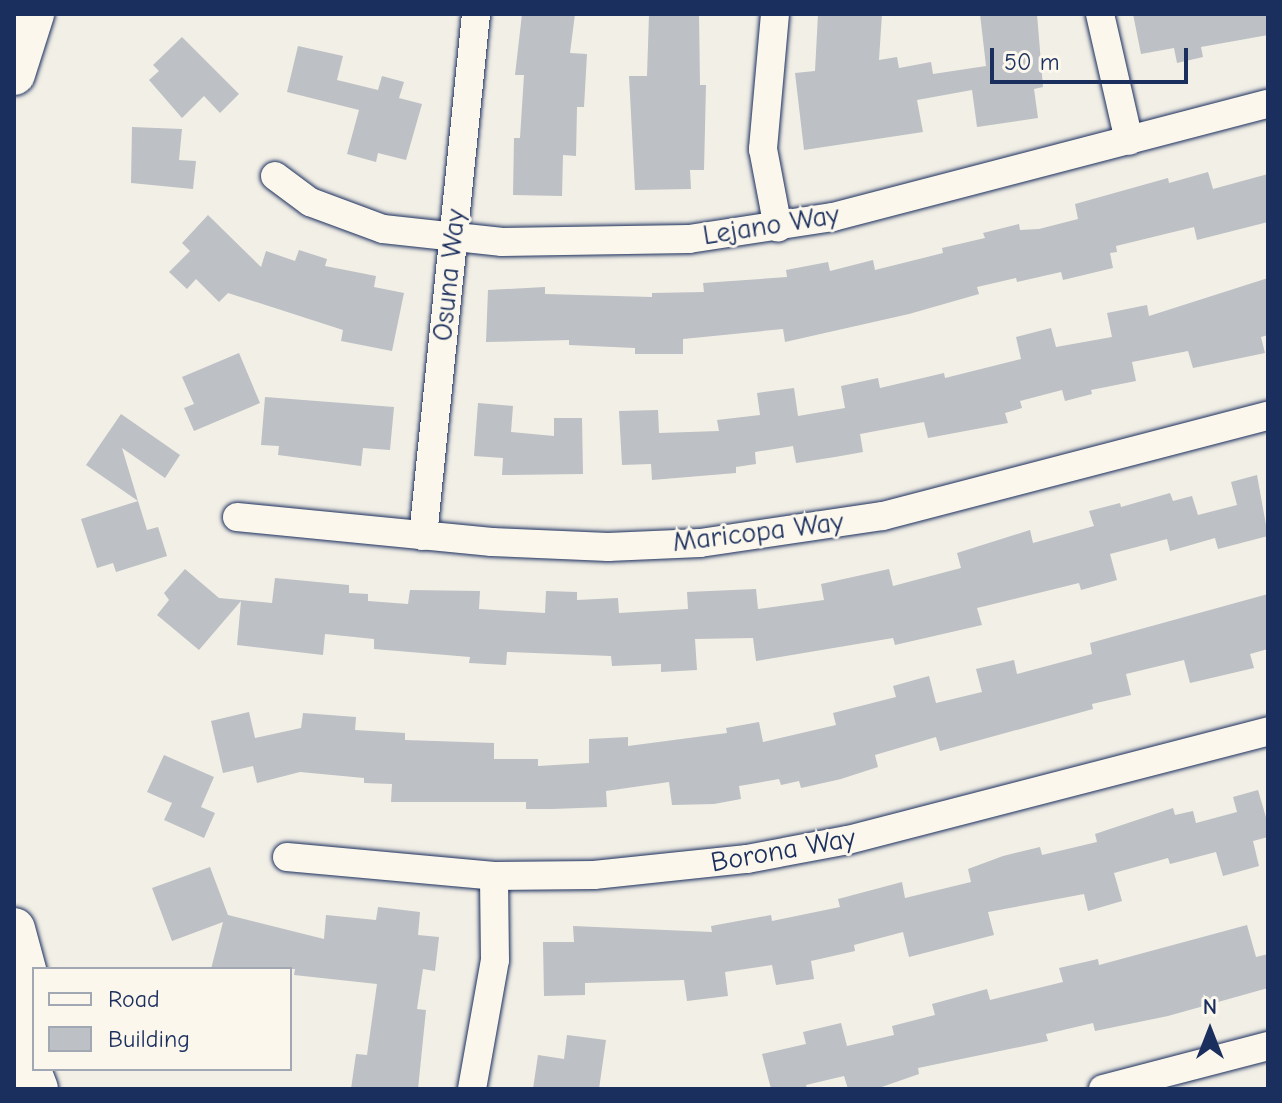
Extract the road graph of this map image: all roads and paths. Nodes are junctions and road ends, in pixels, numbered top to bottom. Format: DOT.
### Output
graph roads {
  1 [pos="33,14"];
  2 [pos="476,14"];
  3 [pos="775,14"];
  4 [pos="1100,14"];
  5 [pos="14,74"];
  6 [pos="1268,104"];
  7 [pos="1129,141"];
  8 [pos="275,176"];
  9 [pos="778,228"];
  10 [pos="453,237"];
  11 [pos="1268,416"];
  12 [pos="237,517"];
  13 [pos="423,536"];
  14 [pos="1268,731"];
  15 [pos="287,857"];
  16 [pos="494,876"];
  17 [pos="14,929"];
  18 [pos="32,996"];
  19 [pos="14,1029"];
  20 [pos="1268,1046"];
  21 [pos="37,1089"];
  22 [pos="472,1089"];
  23 [pos="1103,1089"];
  1 -- 5 [label="highway"];
  2 -- 10 [label="street, Osuna Way"];
  3 -- 9 [label="street"];
  4 -- 7 [label="street"];
  6 -- 7 [label="street, Lejano Way"];
  7 -- 9 [label="street, Lejano Way"];
  8 -- 10 [label="street, Lejano Way"];
  9 -- 10 [label="street, Lejano Way"];
  10 -- 13 [label="street, Osuna Way"];
  11 -- 13 [label="street, Maricopa Way"];
  12 -- 13 [label="street, Maricopa Way"];
  14 -- 16 [label="street, Borona Way"];
  15 -- 16 [label="street, Borona Way"];
  16 -- 22 [label="street"];
  17 -- 18 [label="highway"];
  19 -- 21 [label="highway"];
  20 -- 23 [label="street"];
}
